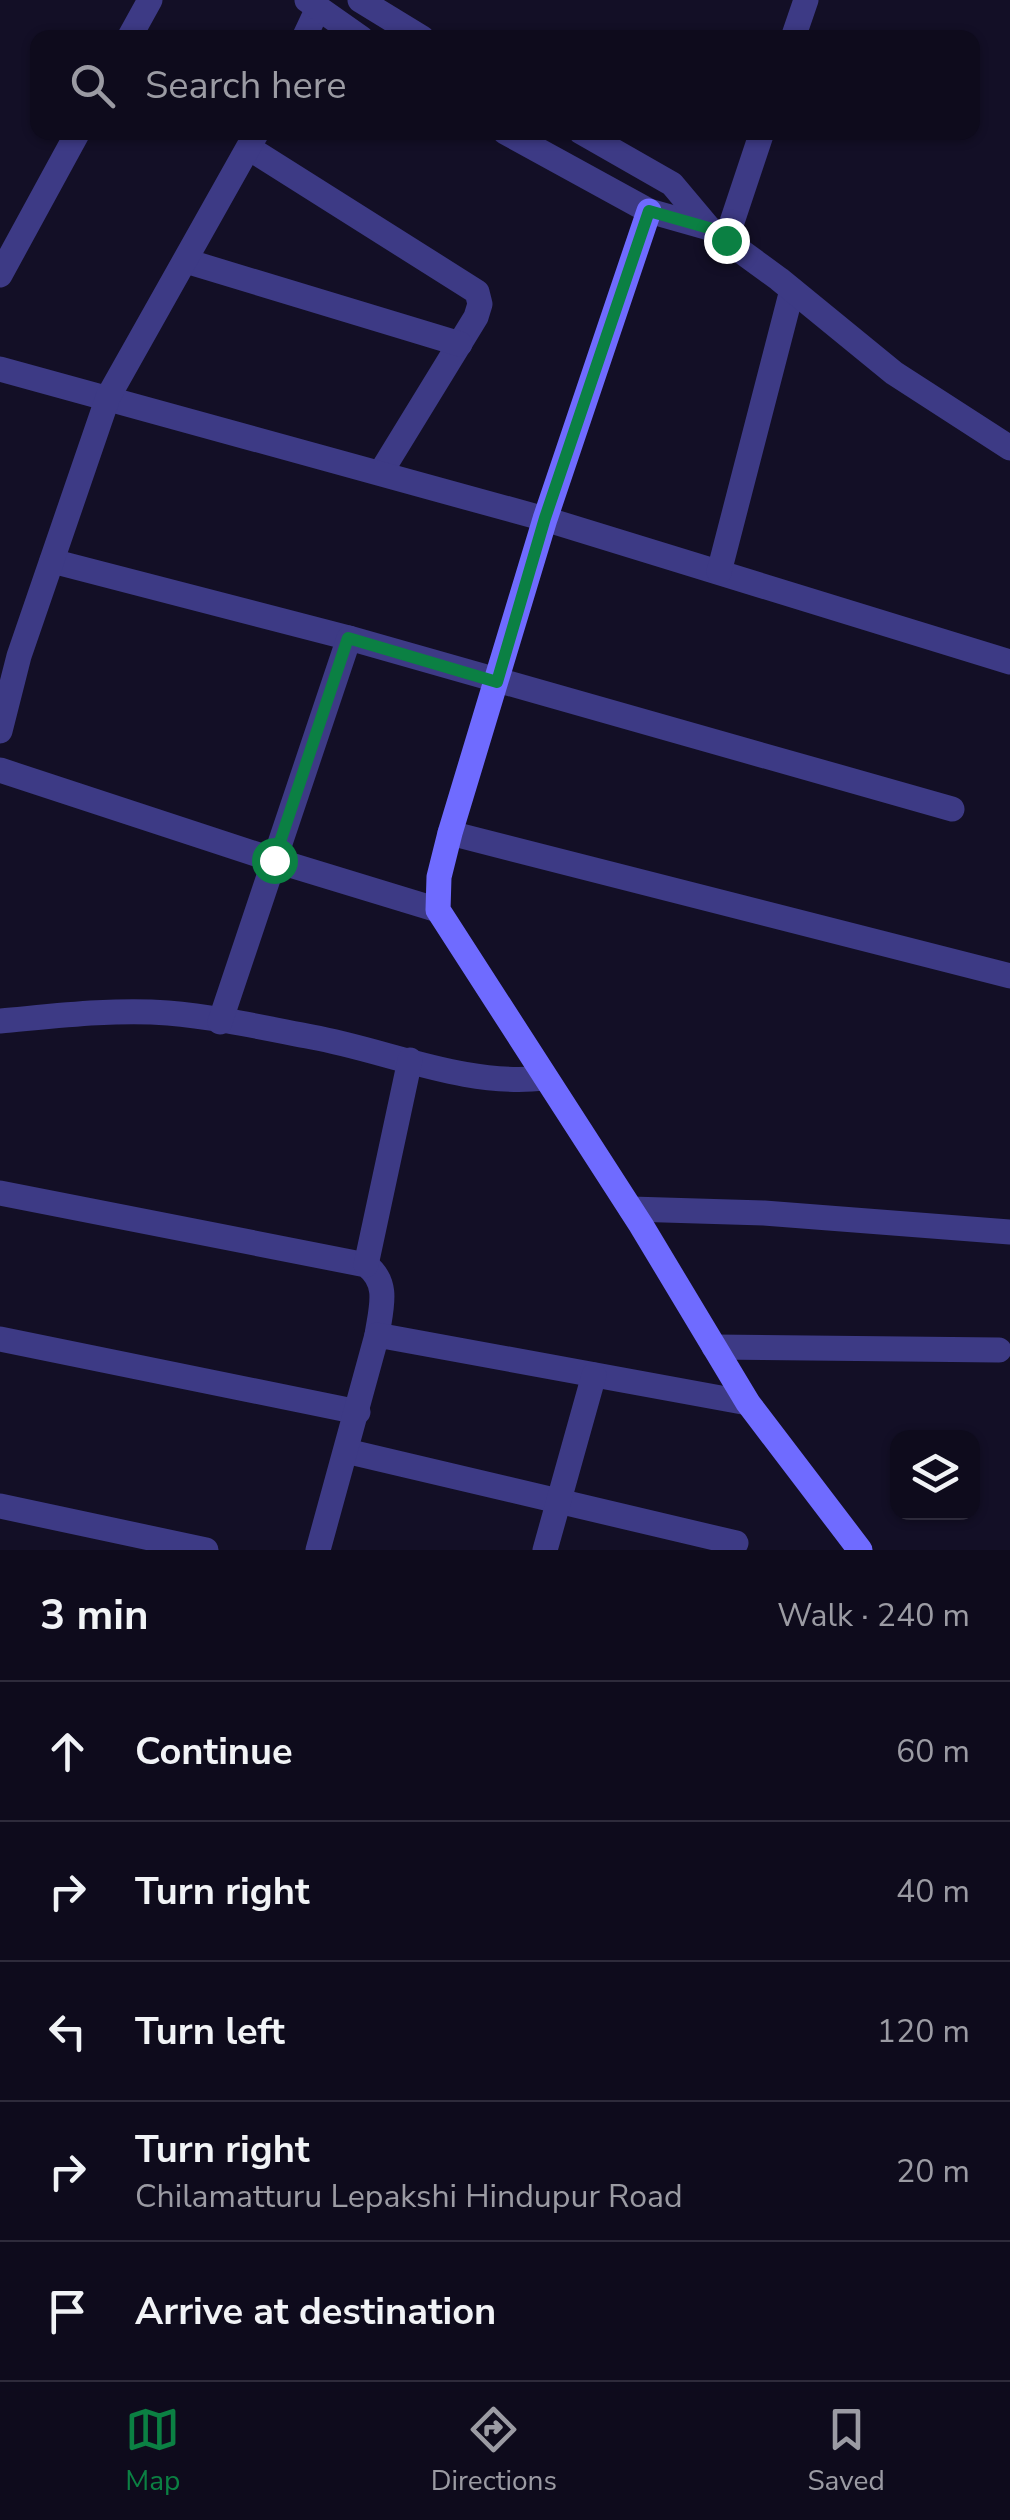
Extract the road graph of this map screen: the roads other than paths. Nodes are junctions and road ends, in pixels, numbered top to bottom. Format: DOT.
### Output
graph roads {
  1 [pos="150,0"];
  2 [pos="360,0"];
  3 [pos="806,0"];
  4 [pos="313,4"];
  5 [pos="133,30"];
  6 [pos="306,30"];
  7 [pos="350,30"];
  8 [pos="409,30"];
  9 [pos="797,30"];
  10 [pos="74,140"];
  11 [pos="253,140"];
  12 [pos="520,140"];
  13 [pos="596,140"];
  14 [pos="759,140"];
  15 [pos="649,211"];
  16 [pos="718,234"];
  17 [pos="186,262"];
  18 [pos="0,276"];
  19 [pos="792,290"];
  20 [pos="460,344"];
  21 [pos="0,369"];
  22 [pos="108,397"];
  23 [pos="1010,448"];
  24 [pos="381,472"];
  25 [pos="545,518"];
  26 [pos="52,561"];
  27 [pos="719,572"];
  28 [pos="348,638"];
  29 [pos="1010,662"];
  30 [pos="497,682"];
  31 [pos="0,731"];
  32 [pos="0,770"];
  33 [pos="952,808"];
  34 [pos="450,833"];
  35 [pos="274,860"];
  36 [pos="438,910"];
  37 [pos="1010,976"];
  38 [pos="0,1020"];
  39 [pos="220,1022"];
  40 [pos="410,1060"];
  41 [pos="544,1078"];
  42 [pos="0,1193"];
  43 [pos="631,1210"];
  44 [pos="1010,1232"];
  45 [pos="366,1265"];
  46 [pos="377,1335"];
  47 [pos="0,1339"];
  48 [pos="714,1346"];
  49 [pos="999,1350"];
  50 [pos="594,1375"];
  51 [pos="748,1403"];
  52 [pos="358,1412"];
  53 [pos="346,1451"];
  54 [pos="557,1500"];
  55 [pos="0,1506"];
  56 [pos="104,1539"];
  57 [pos="736,1542"];
  58 [pos="206,1550"];
  59 [pos="318,1550"];
  60 [pos="544,1550"];
  61 [pos="860,1550"];
  1 -- 5 [label="street"];
  2 -- 8 [label="street"];
  3 -- 9 [label="street"];
  4 -- 6 [label="street"];
  4 -- 7 [label="street"];
  10 -- 18 [label="street"];
  11 -- 17 [label="street"];
  11 -- 20 [label="street"];
  12 -- 15 [label="street"];
  13 -- 16 [label="street"];
  14 -- 16 [label="street"];
  15 -- 16 [label="street"];
  15 -- 25 [label="main road"];
  16 -- 19 [label="street"];
  17 -- 20 [label="street"];
  17 -- 22 [label="street"];
  19 -- 23 [label="street"];
  19 -- 27 [label="street"];
  20 -- 24 [label="street"];
  21 -- 22 [label="street"];
  22 -- 24 [label="street"];
  22 -- 26 [label="street"];
  24 -- 25 [label="street"];
  25 -- 27 [label="street"];
  25 -- 30 [label="main road"];
  26 -- 28 [label="street"];
  26 -- 31 [label="street"];
  27 -- 29 [label="street"];
  28 -- 30 [label="street"];
  28 -- 35 [label="street"];
  30 -- 33 [label="street"];
  30 -- 34 [label="main road"];
  32 -- 35 [label="street"];
  34 -- 36 [label="main road"];
  34 -- 37 [label="street"];
  35 -- 36 [label="street"];
  35 -- 39 [label="street"];
  36 -- 41 [label="main road"];
  38 -- 39 [label="street"];
  39 -- 40 [label="street"];
  40 -- 41 [label="street"];
  40 -- 45 [label="street"];
  41 -- 43 [label="main road"];
  42 -- 45 [label="street"];
  43 -- 44 [label="street"];
  43 -- 48 [label="main road"];
  45 -- 46 [label="street"];
  46 -- 50 [label="street"];
  46 -- 52 [label="street"];
  47 -- 52 [label="street"];
  48 -- 49 [label="street"];
  48 -- 51 [label="main road"];
  50 -- 51 [label="street"];
  50 -- 54 [label="street"];
  51 -- 61 [label="main road"];
  52 -- 53 [label="street"];
  53 -- 54 [label="street"];
  53 -- 59 [label="street"];
  54 -- 57 [label="street"];
  54 -- 60 [label="street"];
  55 -- 56 [label="street"];
  56 -- 58 [label="street"];
}
